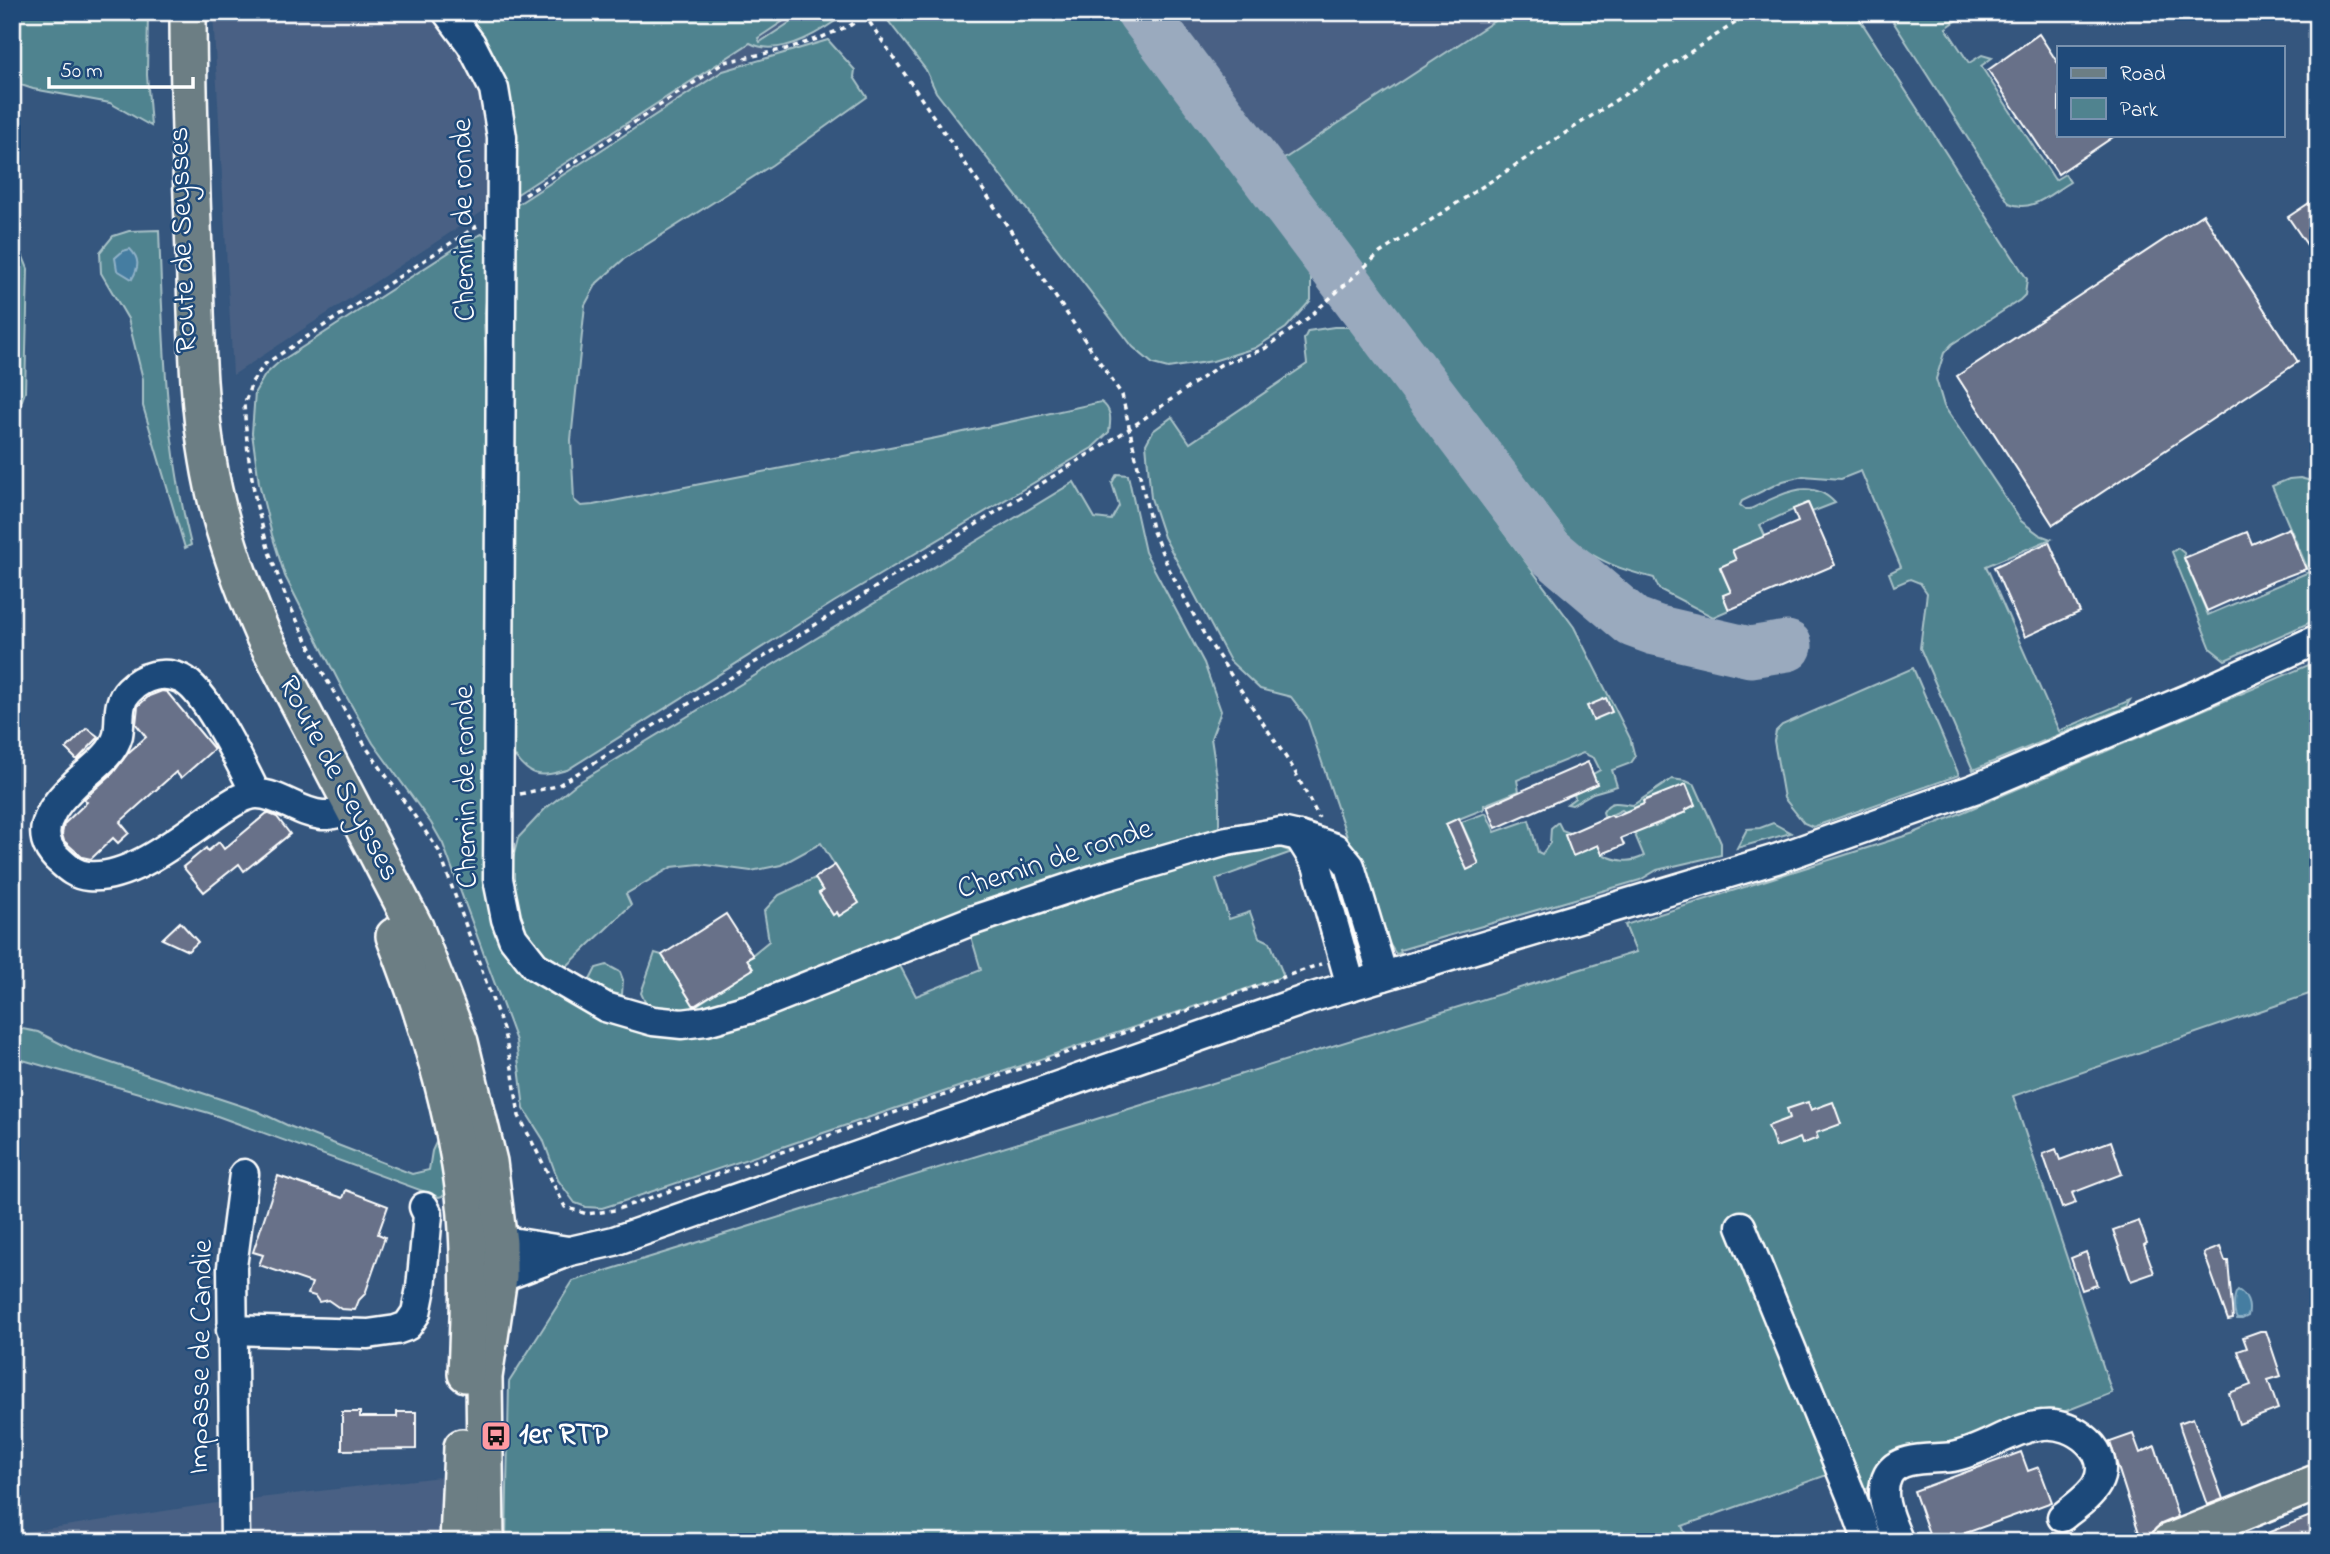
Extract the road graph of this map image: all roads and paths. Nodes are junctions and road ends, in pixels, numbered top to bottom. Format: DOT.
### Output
graph roads {
  1 [pos="165,12"];
  2 [pos="176,12"];
  3 [pos="188,12"];
  4 [pos="447,12"];
  5 [pos="1752,12"];
  6 [pos="866,13"];
  7 [pos="178,104"];
  8 [pos="503,210"];
  9 [pos="1129,429"];
  10 [pos="2318,639"];
  11 [pos="256,794"];
  12 [pos="497,798"];
  13 [pos="343,811"];
  14 [pos="1299,836"];
  15 [pos="1335,848"];
  16 [pos="1343,956"];
  17 [pos="1383,976"];
  18 [pos="1352,986"];
  19 [pos="244,1174"];
  20 [pos="424,1207"];
  21 [pos="1741,1226"];
  22 [pos="485,1261"];
  23 [pos="231,1330"];
  24 [pos="2318,1482"];
  25 [pos="2062,1517"];
  26 [pos="235,1542"];
  27 [pos="458,1542"];
  28 [pos="476,1542"];
  29 [pos="486,1542"];
  30 [pos="1868,1542"];
  31 [pos="1899,1542"];
  32 [pos="2169,1542"];
  1 -- 7 [label="main road, Route de Seysses"];
  2 -- 7 [label="street, Route de Seysses"];
  3 -- 7 [label="main road, Route de Seysses"];
  4 -- 8 [label="street, Chemin de ronde"];
  5 -- 9 [label="path"];
  6 -- 8 [label="path"];
  6 -- 9 [label="path"];
  7 -- 13 [label="main road, Route de Seysses"];
  8 -- 12 [label="street, Chemin de ronde"];
  8 -- 16 [label="path"];
  9 -- 12 [label="path"];
  9 -- 15 [label="path"];
  10 -- 17 [label="street"];
  11 -- 11 [label="street"];
  11 -- 13 [label="street"];
  12 -- 14 [label="street, Chemin de ronde"];
  13 -- 22 [label="main road, Route de Seysses"];
  13 -- 22 [label="main road, Route de Seysses"];
  14 -- 15 [label="street, Chemin de ronde"];
  14 -- 16 [label="street"];
  15 -- 17 [label="street"];
  16 -- 18 [label="street"];
  17 -- 18 [label="street"];
  18 -- 22 [label="street"];
  19 -- 23 [label="street, Impasse de Candie"];
  20 -- 23 [label="street"];
  21 -- 30 [label="street"];
  22 -- 27 [label="main road, Route de Seysses"];
  22 -- 28 [label="street, Route de Seysses"];
  22 -- 29 [label="main road, Route de Seysses"];
  23 -- 26 [label="street, Impasse de Candie"];
  24 -- 32 [label="main road"];
  25 -- 31 [label="street"];
}
